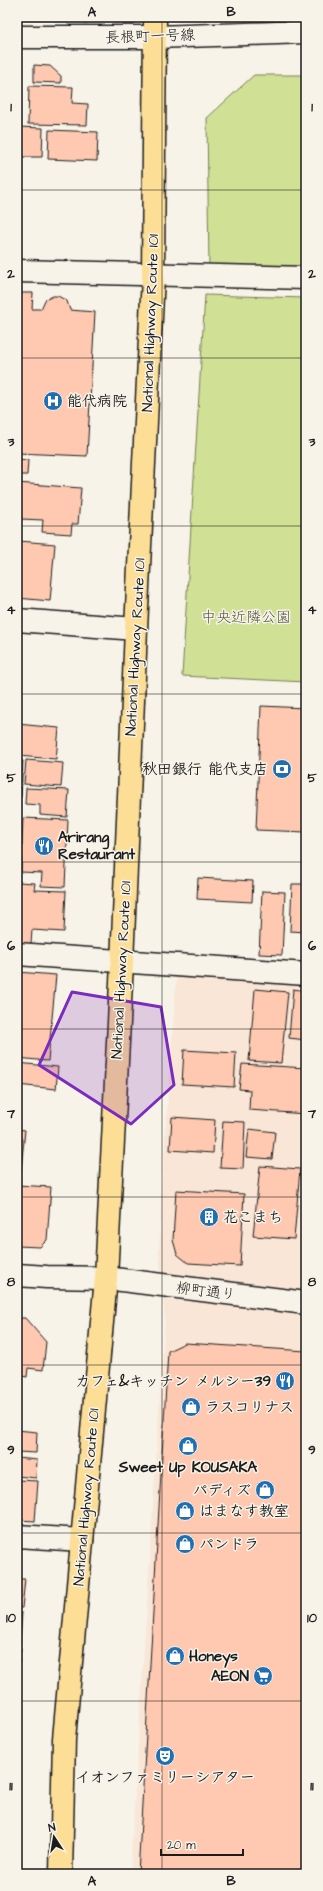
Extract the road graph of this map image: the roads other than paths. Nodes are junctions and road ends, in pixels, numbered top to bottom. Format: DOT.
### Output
graph roads {
  1 [pos="155,27"];
  2 [pos="306,32"];
  3 [pos="17,37"];
  4 [pos="17,271"];
  5 [pos="153,276"];
  6 [pos="306,278"];
  7 [pos="17,620"];
  8 [pos="136,630"];
  9 [pos="17,954"];
  10 [pos="122,963"];
  11 [pos="306,974"];
  12 [pos="17,1275"];
  13 [pos="106,1278"];
  14 [pos="306,1303"];
  15 [pos="17,1536"];
  16 [pos="82,1540"];
  17 [pos="61,1874"];
  1 -- 2 [label="street, 長根町一号線"];
  1 -- 3 [label="street, 長根町一号線"];
  1 -- 5 [label="highway, National Highway Route 101"];
  4 -- 5 [label="street"];
  5 -- 6 [label="street"];
  5 -- 8 [label="highway, National Highway Route 101"];
  7 -- 8 [label="street"];
  8 -- 10 [label="highway, National Highway Route 101"];
  9 -- 10 [label="street"];
  10 -- 11 [label="street"];
  10 -- 13 [label="highway, National Highway Route 101"];
  12 -- 13 [label="street, 柳町通り"];
  13 -- 14 [label="street, 柳町通り"];
  13 -- 16 [label="highway, National Highway Route 101"];
  15 -- 16 [label="street"];
  16 -- 17 [label="highway, National Highway Route 101"];
}
